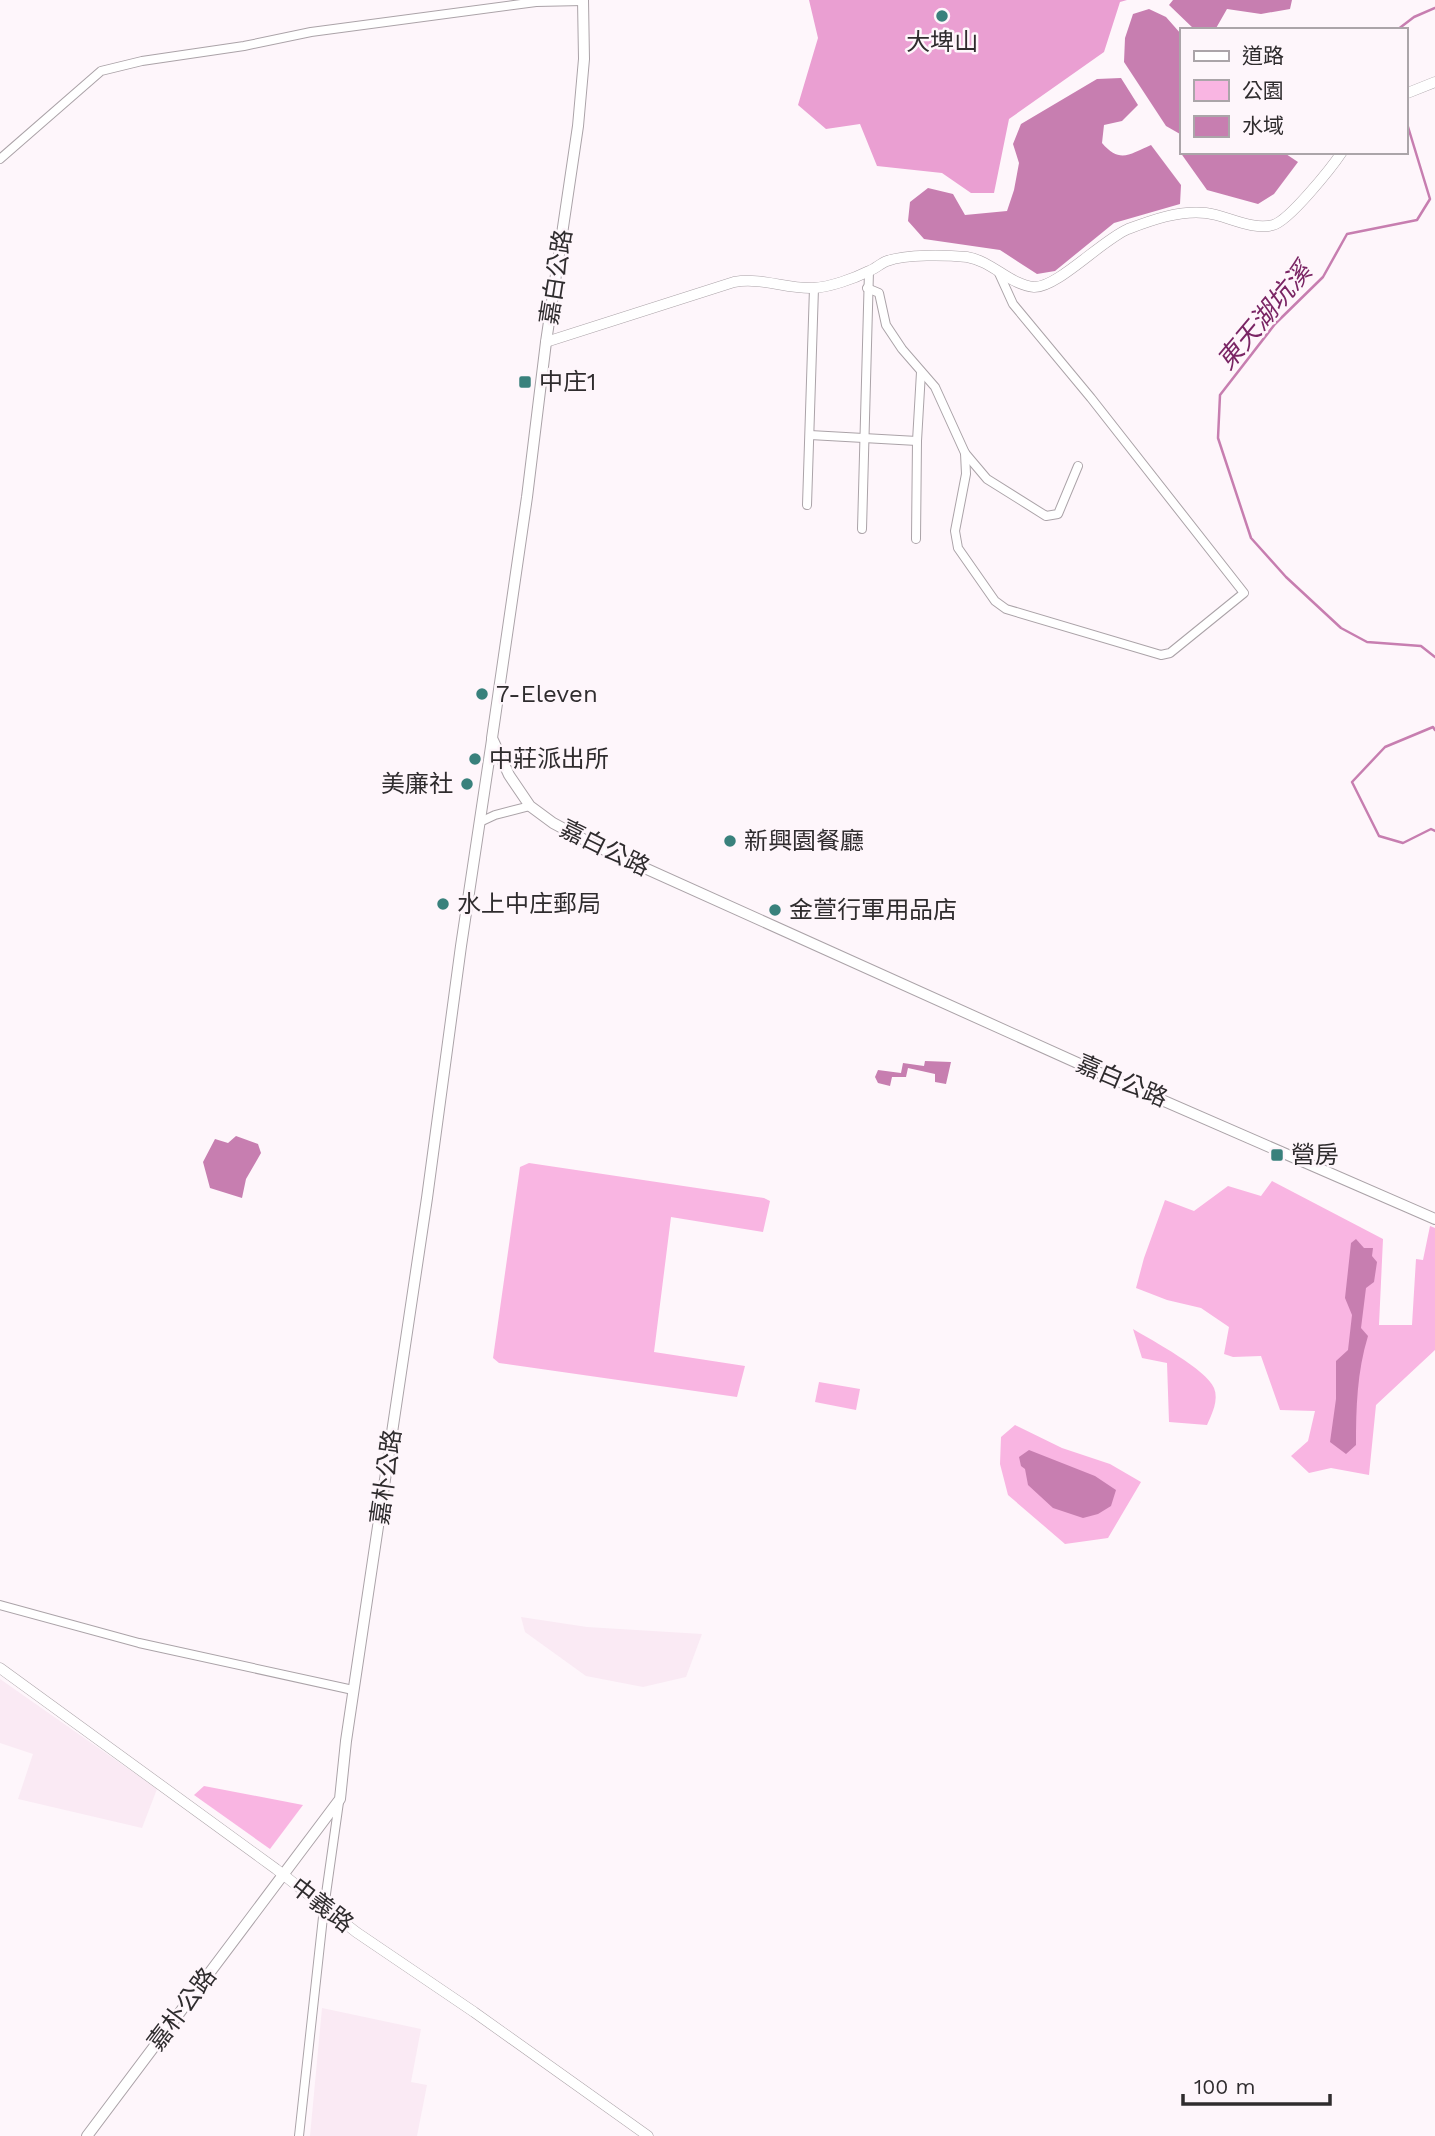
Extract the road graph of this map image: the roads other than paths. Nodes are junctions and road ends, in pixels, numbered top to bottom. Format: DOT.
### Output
graph roads {
  1 [pos="583,0"];
  2 [pos="1435,82"];
  3 [pos="1407,93"];
  4 [pos="1340,154"];
  5 [pos="0,159"];
  6 [pos="997,269"];
  7 [pos="869,271"];
  8 [pos="814,288"];
  9 [pos="867,288"];
  10 [pos="546,342"];
  11 [pos="921,372"];
  12 [pos="810,435"];
  13 [pos="865,438"];
  14 [pos="917,441"];
  15 [pos="965,453"];
  16 [pos="1078,466"];
  17 [pos="807,505"];
  18 [pos="862,529"];
  19 [pos="916,539"];
  20 [pos="492,738"];
  21 [pos="530,806"];
  22 [pos="480,822"];
  23 [pos="1435,1219"];
  24 [pos="0,1605"];
  25 [pos="0,1668"];
  26 [pos="353,1690"];
  27 [pos="340,1799"];
  28 [pos="283,1875"];
  29 [pos="324,1908"];
  30 [pos="87,2136"];
  31 [pos="299,2136"];
  32 [pos="648,2136"];
  1 -- 5 [label="street"];
  1 -- 10 [label="main road, 嘉白公路"];
  2 -- 3 [label="street"];
  4 -- 6 [label="street"];
  6 -- 7 [label="street"];
  6 -- 15 [label="street"];
  7 -- 8 [label="street"];
  7 -- 9 [label="street"];
  8 -- 10 [label="street"];
  8 -- 12 [label="street"];
  9 -- 11 [label="street"];
  9 -- 13 [label="street"];
  10 -- 20 [label="main road, 嘉白公路"];
  11 -- 14 [label="street"];
  11 -- 15 [label="street"];
  12 -- 13 [label="street"];
  12 -- 17 [label="street"];
  13 -- 14 [label="street"];
  13 -- 18 [label="street"];
  14 -- 19 [label="street"];
  15 -- 16 [label="street"];
  20 -- 21 [label="main road, 嘉白公路"];
  20 -- 22 [label="main road, 嘉朴公路"];
  21 -- 22 [label="street"];
  21 -- 23 [label="main road, 嘉白公路"];
  22 -- 26 [label="main road, 嘉朴公路"];
  24 -- 26 [label="street"];
  25 -- 28 [label="street, 中義路"];
  26 -- 27 [label="main road, 嘉朴公路"];
  27 -- 28 [label="main road, 嘉朴公路"];
  27 -- 29 [label="street"];
  28 -- 29 [label="street, 中義路"];
  28 -- 30 [label="main road, 嘉朴公路"];
  29 -- 31 [label="street"];
  29 -- 32 [label="street, 中義路"];
}
